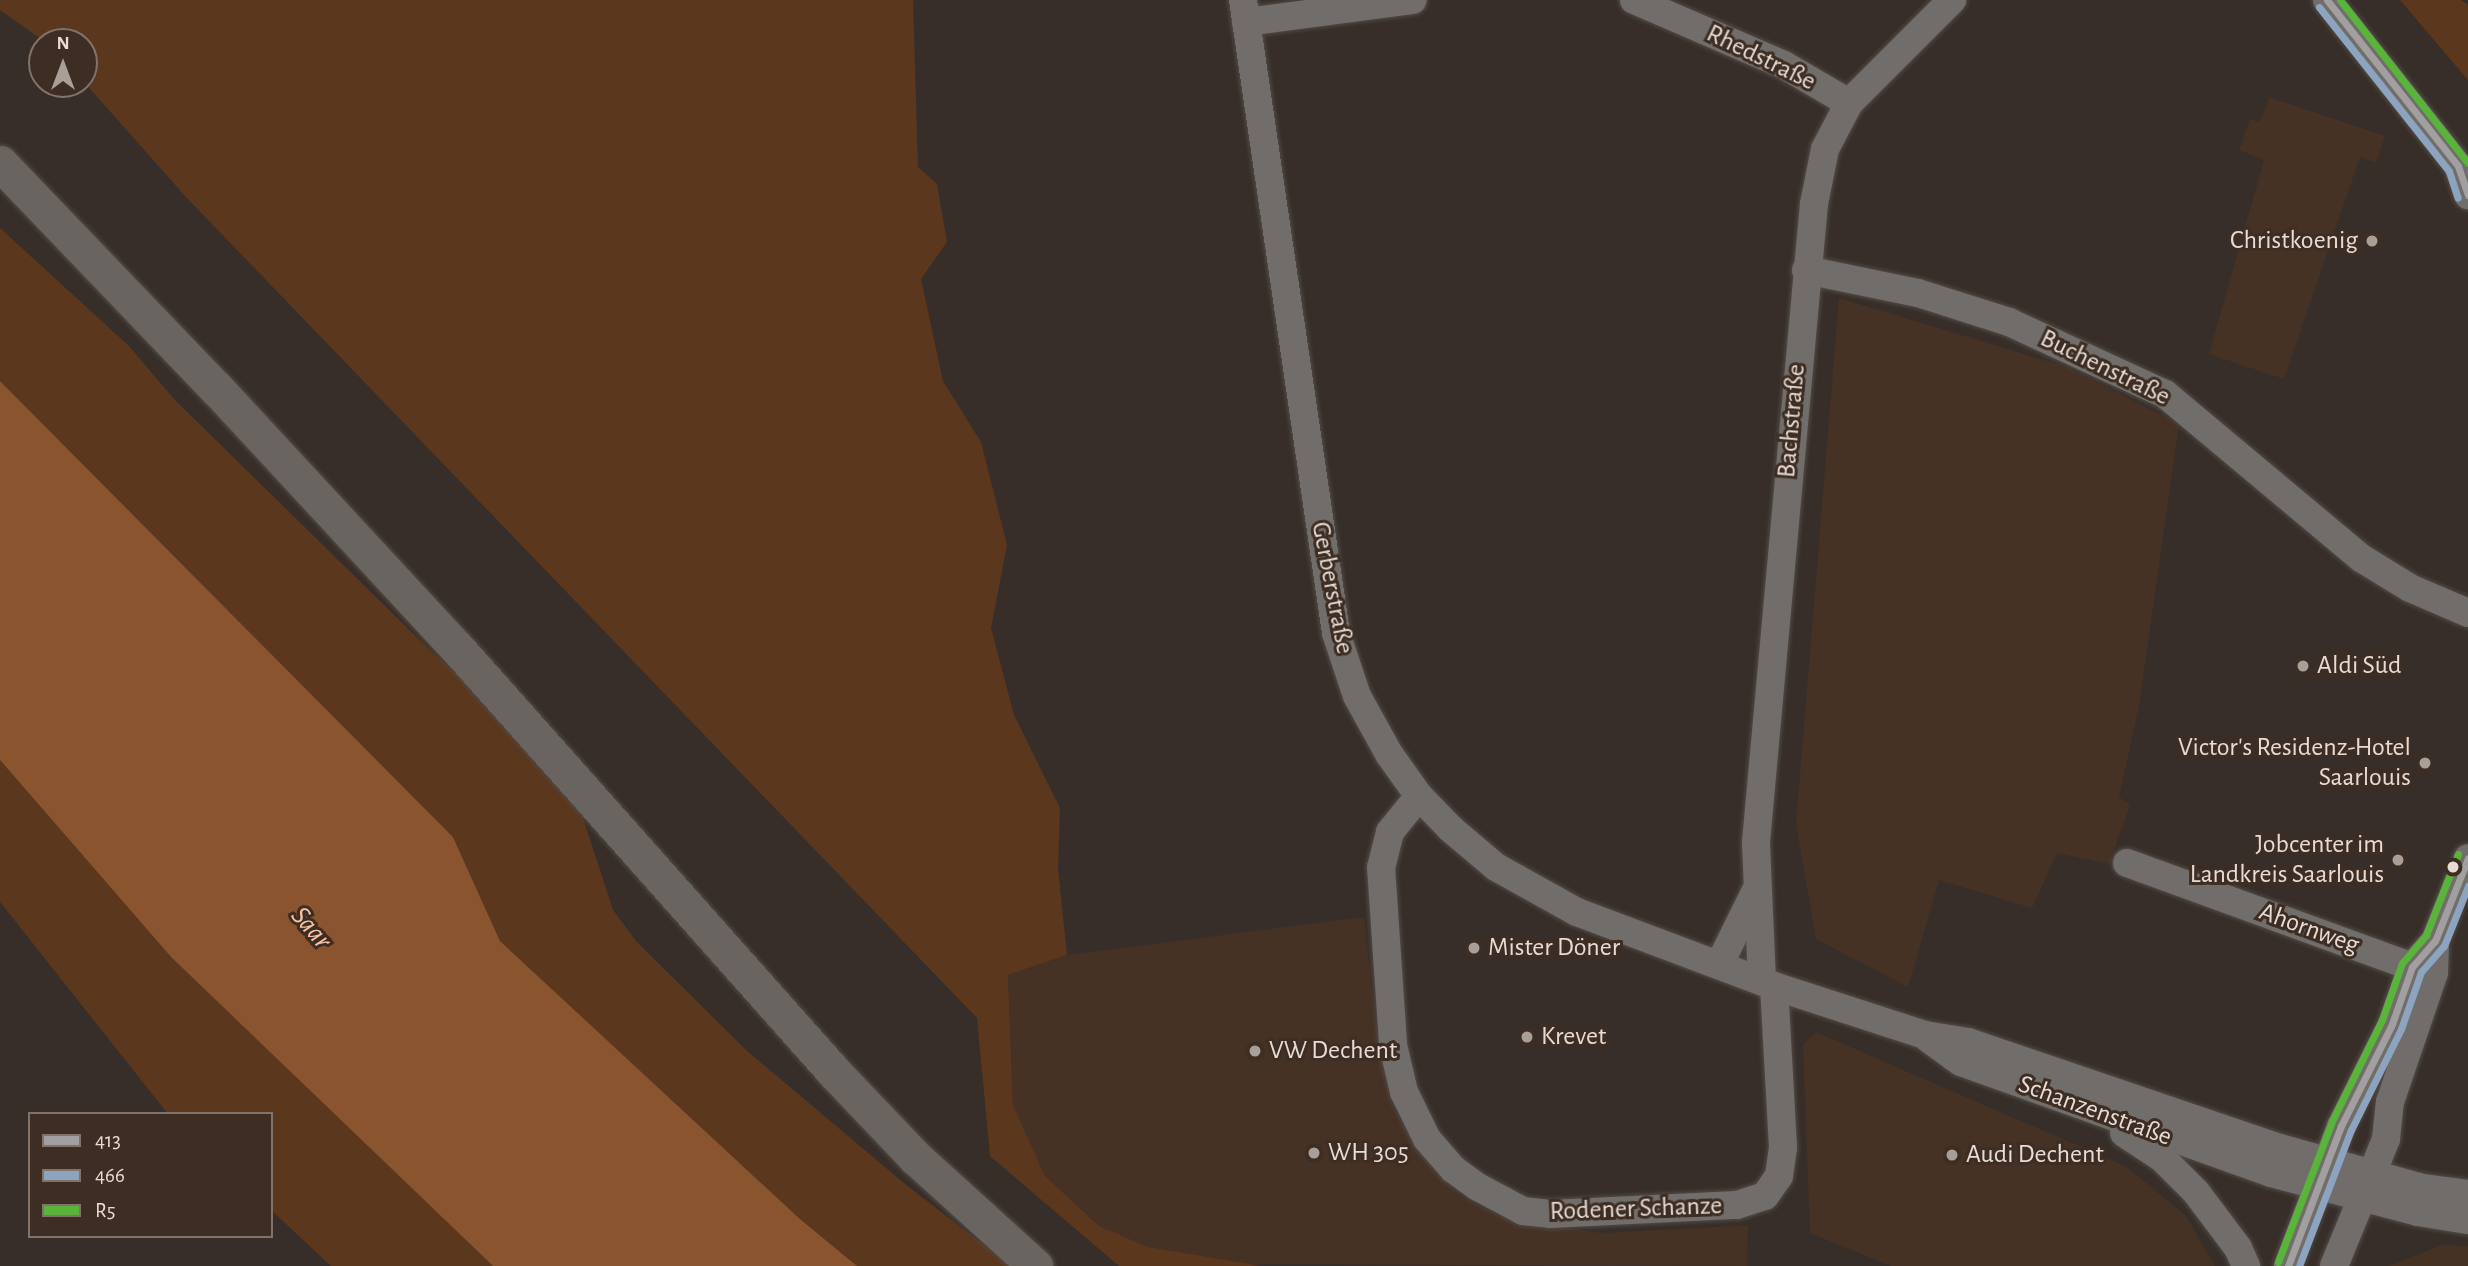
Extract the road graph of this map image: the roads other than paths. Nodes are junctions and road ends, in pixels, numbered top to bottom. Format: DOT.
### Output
graph roads {
  1 [pos="1413,0"];
  2 [pos="1634,0"];
  3 [pos="1952,0"];
  4 [pos="2326,0"];
  5 [pos="1245,11"];
  6 [pos="1849,103"];
  7 [pos="0,163"];
  8 [pos="2468,195"];
  9 [pos="1806,271"];
  10 [pos="2468,613"];
  11 [pos="1419,796"];
  12 [pos="2468,858"];
  13 [pos="2127,863"];
  14 [pos="1755,892"];
  15 [pos="2435,941"];
  16 [pos="1719,965"];
  17 [pos="2412,967"];
  18 [pos="1768,984"];
  19 [pos="1925,1035"];
  20 [pos="2090,1110"];
  21 [pos="2275,1161"];
  22 [pos="2322,1173"];
  23 [pos="2367,1186"];
  24 [pos="2468,1194"];
  25 [pos="2420,1200"];
  26 [pos="2468,1220"];
  27 [pos="1035,1266"];
  28 [pos="2246,1266"];
  29 [pos="2288,1266"];
  30 [pos="2334,1266"];
  1 -- 5 [label="street"];
  2 -- 6 [label="street, Rhedstraße"];
  3 -- 6 [label="street, Bachstraße"];
  4 -- 8 [label="street"];
  5 -- 11 [label="street, Gerberstraße"];
  6 -- 9 [label="street, Bachstraße"];
  7 -- 27 [label="main road"];
  9 -- 10 [label="street, Buchenstraße"];
  9 -- 14 [label="street, Bachstraße"];
  11 -- 16 [label="street, Gerberstraße"];
  11 -- 18 [label="street, Rodener Schanze"];
  12 -- 15 [label="street"];
  13 -- 17 [label="street, Ahornweg"];
  14 -- 16 [label="street, Bachstraße"];
  14 -- 18 [label="street, Bachstraße"];
  15 -- 17 [label="street"];
  15 -- 23 [label="street"];
  16 -- 18 [label="street, Gerberstraße"];
  17 -- 22 [label="street"];
  18 -- 19 [label="street, Schanzenstraße"];
  19 -- 20 [label="street, Schanzenstraße"];
  19 -- 21 [label="street, Schanzenstraße"];
  20 -- 21 [label="street, Schanzenstraße"];
  20 -- 28 [label="street"];
  21 -- 22 [label="street"];
  22 -- 23 [label="street"];
  22 -- 29 [label="street"];
  23 -- 25 [label="street"];
  23 -- 30 [label="street"];
  24 -- 25 [label="street"];
  25 -- 26 [label="street"];
}
